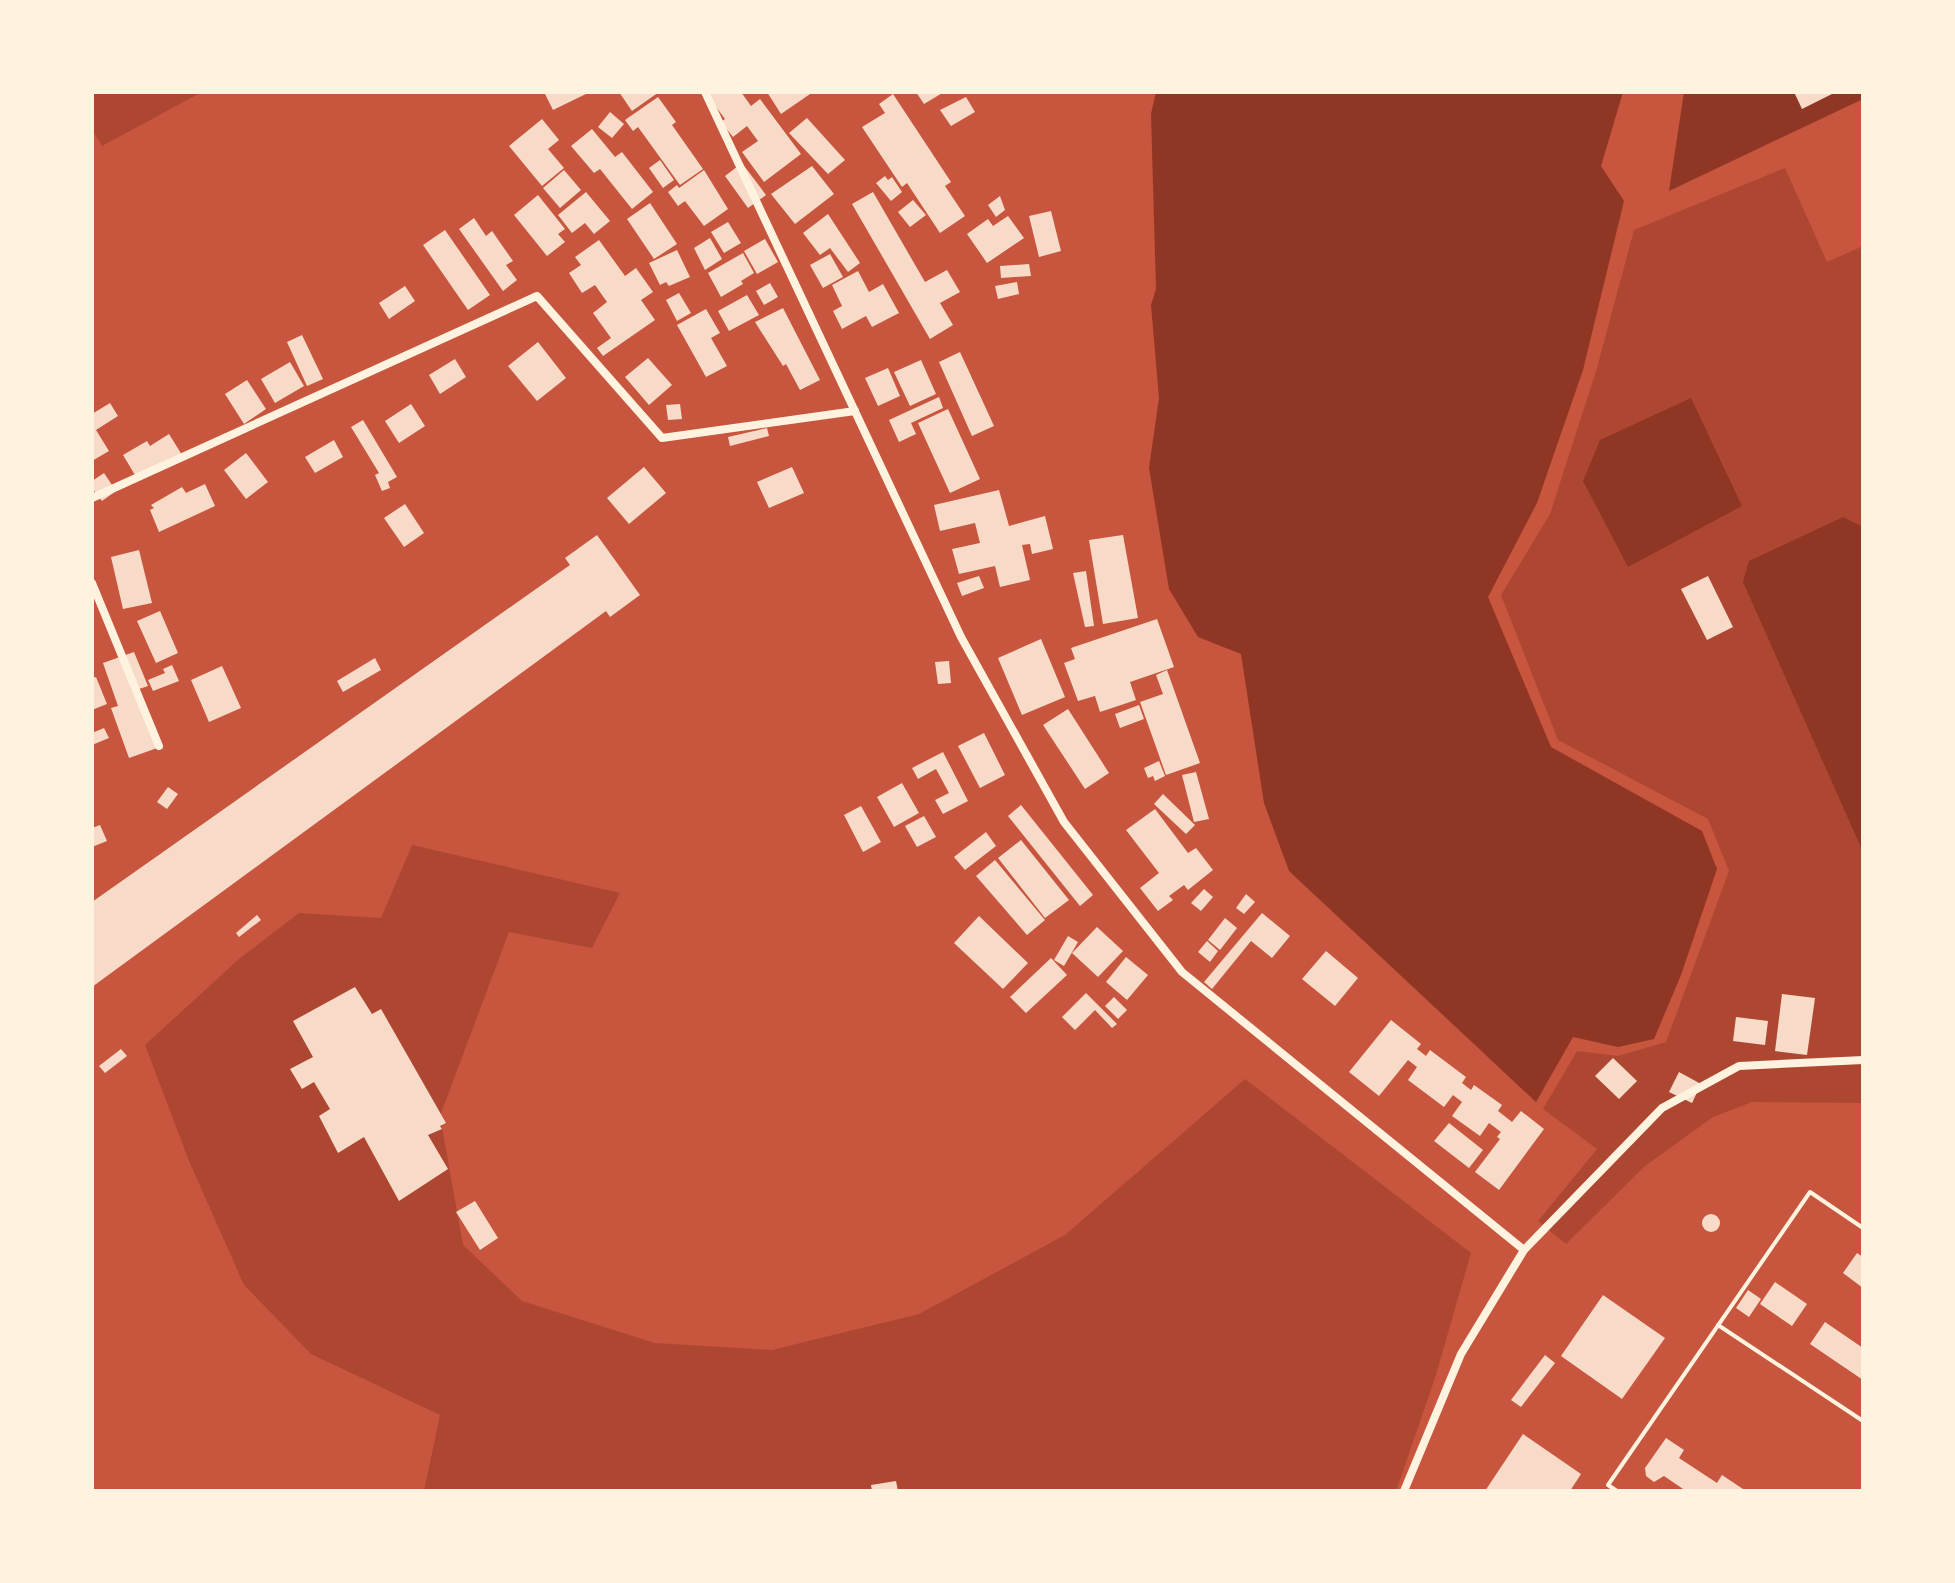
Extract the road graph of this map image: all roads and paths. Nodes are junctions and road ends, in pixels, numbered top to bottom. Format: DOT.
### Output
graph roads {
  1 [pos="705,92"];
  2 [pos="855,411"];
  3 [pos="92,498"];
  4 [pos="92,583"];
  5 [pos="159,746"];
  6 [pos="1863,1060"];
  7 [pos="1863,1228"];
  8 [pos="1524,1250"];
  9 [pos="1718,1325"];
  10 [pos="1863,1421"];
  11 [pos="1404,1491"];
  12 [pos="1617,1491"];
  1 -- 2 [label="street"];
  2 -- 3 [label="street"];
  2 -- 8 [label="street"];
  4 -- 5 [label="street"];
  6 -- 8 [label="street"];
  7 -- 9 [label="lane"];
  8 -- 11 [label="street"];
  9 -- 10 [label="lane"];
  9 -- 12 [label="lane"];
}
